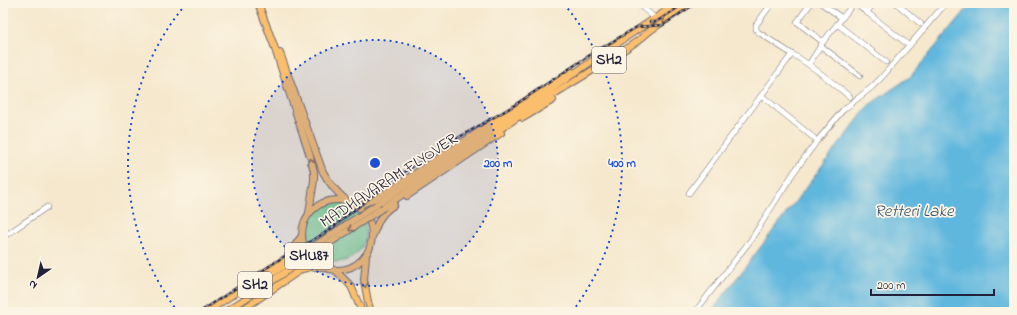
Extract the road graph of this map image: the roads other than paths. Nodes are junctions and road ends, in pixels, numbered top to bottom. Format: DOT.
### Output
graph roads {
  1 [pos="258,3"];
  2 [pos="262,3"];
  3 [pos="637,3"];
  4 [pos="678,3"];
  5 [pos="692,3"];
  6 [pos="772,3"];
  7 [pos="811,3"];
  8 [pos="821,3"];
  9 [pos="855,3"];
  10 [pos="874,3"];
  11 [pos="896,3"];
  12 [pos="946,3"];
  13 [pos="867,12"];
  14 [pos="655,18"];
  15 [pos="842,18"];
  16 [pos="837,24"];
  17 [pos="921,24"];
  18 [pos="906,43"];
  19 [pos="822,44"];
  20 [pos="792,54"];
  21 [pos="886,62"];
  22 [pos="809,64"];
  23 [pos="577,71"];
  24 [pos="860,76"];
  25 [pos="578,80"];
  26 [pos="762,96"];
  27 [pos="850,97"];
  28 [pos="814,138"];
  29 [pos="326,177"];
  30 [pos="314,180"];
  31 [pos="689,193"];
  32 [pos="347,202"];
  33 [pos="358,206"];
  34 [pos="47,207"];
  35 [pos="309,213"];
  36 [pos="373,235"];
  37 [pos="302,236"];
  38 [pos="3,237"];
  39 [pos="366,256"];
  40 [pos="322,267"];
  41 [pos="335,270"];
  42 [pos="207,312"];
  43 [pos="213,312"];
  44 [pos="225,312"];
  45 [pos="239,312"];
  46 [pos="362,312"];
  47 [pos="371,312"];
  48 [pos="695,312"];
  30 -- 1 [label="main road, SHU87, one-way"];
  2 -- 29 [label="main road"];
  3 -- 14 [label="street"];
  4 -- 14 [label="main road, SH2"];
  5 -- 25 [label="main road, SH2, one-way"];
  6 -- 20 [label="street"];
  7 -- 19 [label="street"];
  8 -- 15 [label="street"];
  9 -- 13 [label="street"];
  9 -- 15 [label="street"];
  10 -- 13 [label="street"];
  11 -- 17 [label="street"];
  12 -- 48 [label="street"];
  13 -- 18 [label="street"];
  14 -- 23 [label="main road, SH2"];
  15 -- 16 [label="street"];
  16 -- 19 [label="street"];
  16 -- 21 [label="street"];
  19 -- 22 [label="street"];
  19 -- 24 [label="street"];
  20 -- 22 [label="street"];
  20 -- 26 [label="street"];
  22 -- 27 [label="street"];
  23 -- 33 [label="main road"];
  23 -- 43 [label="main road, MADHAVARAM FLYOVER / SH2, bridge"];
  25 -- 36 [label="main road"];
  25 -- 44 [label="main road, MADHAVARAM FLYOVER / SH2, one-way, bridge"];
  26 -- 28 [label="street"];
  26 -- 31 [label="street"];
  29 -- 30 [label="main road"];
  29 -- 32 [label="main road"];
  30 -- 35 [label="main road, SHU87"];
  32 -- 33 [label="main road"];
  32 -- 35 [label="main road"];
  33 -- 36 [label="main road"];
  34 -- 38 [label="street"];
  35 -- 37 [label="main road, SHU87"];
  36 -- 39 [label="main road"];
  37 -- 40 [label="main road, SHU87"];
  37 -- 42 [label="main road"];
  39 -- 41 [label="main road, SHU87"];
  39 -- 47 [label="main road, one-way"];
  40 -- 41 [label="main road, SHU87"];
  40 -- 45 [label="main road"];
  41 -- 46 [label="main road"];
}
